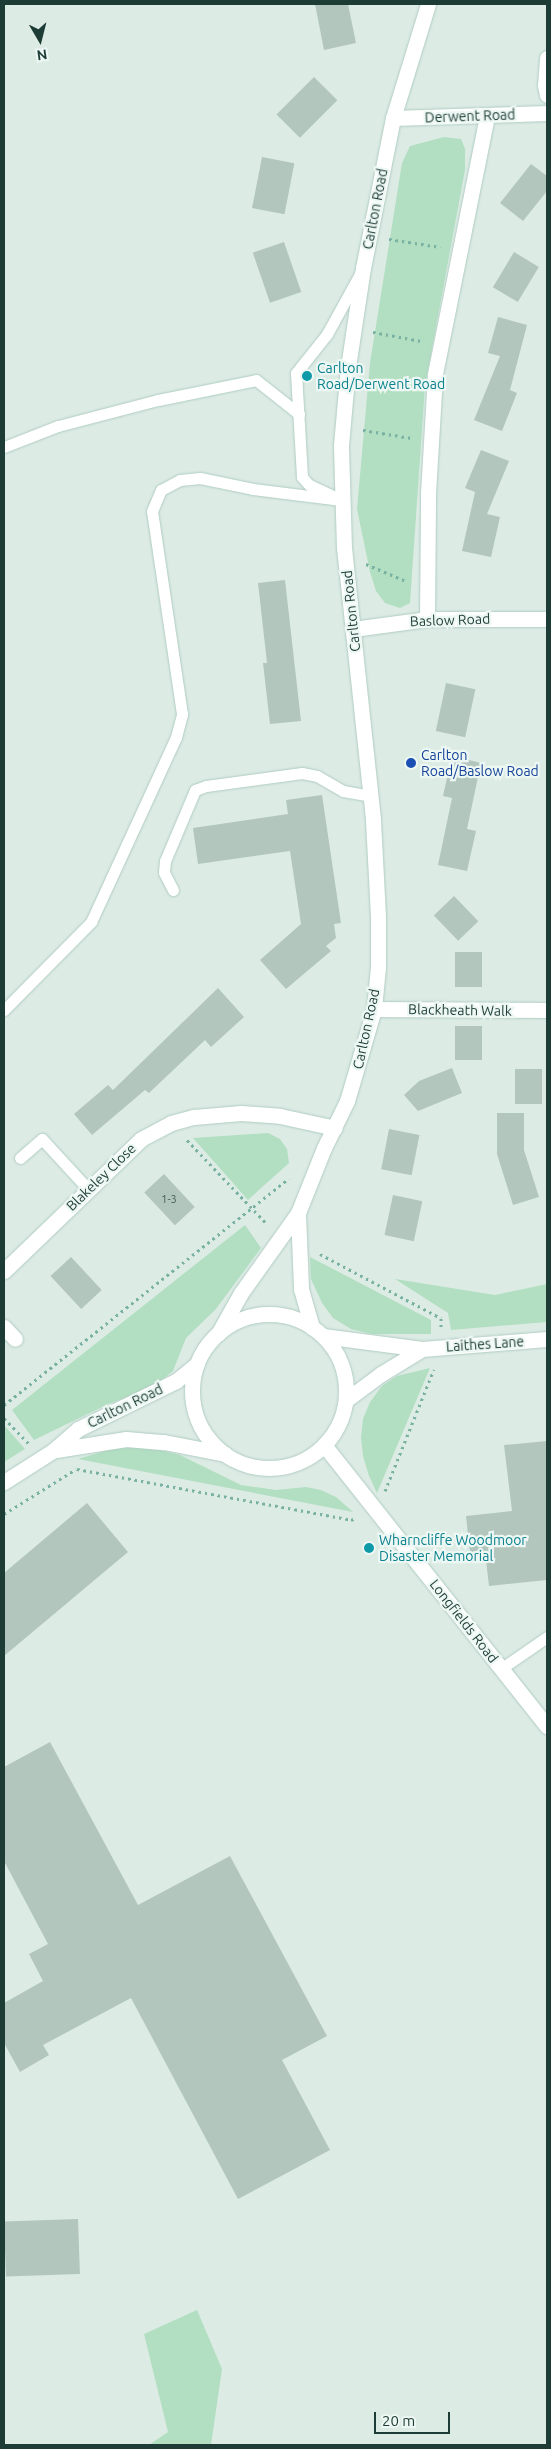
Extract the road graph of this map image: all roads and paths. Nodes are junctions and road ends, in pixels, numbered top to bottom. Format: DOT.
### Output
graph roads {
  1 [pos="428,4"];
  2 [pos="547,58"];
  3 [pos="547,95"];
  4 [pos="547,114"];
  5 [pos="487,116"];
  6 [pos="394,118"];
  7 [pos="370,235"];
  8 [pos="460,251"];
  9 [pos="364,268"];
  10 [pos="354,329"];
  11 [pos="441,344"];
  12 [pos="299,414"];
  13 [pos="343,427"];
  14 [pos="431,441"];
  15 [pos="4,446"];
  16 [pos="342,500"];
  17 [pos="345,555"];
  18 [pos="428,589"];
  19 [pos="547,618"];
  20 [pos="427,619"];
  21 [pos="353,629"];
  22 [pos="371,796"];
  23 [pos="173,890"];
  24 [pos="4,1009"];
  25 [pos="374,1009"];
  26 [pos="547,1010"];
  27 [pos="171,1124"];
  28 [pos="335,1128"];
  29 [pos="20,1158"];
  30 [pos="88,1189"];
  31 [pos="251,1209"];
  32 [pos="298,1213"];
  33 [pos="282,1238"];
  34 [pos="300,1244"];
  35 [pos="4,1270"];
  36 [pos="4,1327"];
  37 [pos="318,1331"];
  38 [pos="218,1334"];
  39 [pos="15,1339"];
  40 [pos="547,1339"];
  41 [pos="443,1347"];
  42 [pos="422,1349"];
  43 [pos="197,1364"];
  44 [pos="346,1400"];
  45 [pos="4,1405"];
  46 [pos="4,1418"];
  47 [pos="324,1445"];
  48 [pos="48,1454"];
  49 [pos="225,1454"];
  50 [pos="76,1469"];
  51 [pos="4,1482"];
  52 [pos="377,1510"];
  53 [pos="4,1514"];
  54 [pos="547,1637"];
  55 [pos="502,1668"];
  56 [pos="547,1726"];
  1 -- 6 [label="main road, Carlton Road"];
  2 -- 3 [label="main road"];
  4 -- 5 [label="main road, Derwent Road"];
  5 -- 6 [label="main road, Derwent Road"];
  5 -- 8 [label="main road"];
  6 -- 7 [label="main road, Carlton Road"];
  7 -- 8 [label="path"];
  7 -- 9 [label="main road, Carlton Road"];
  8 -- 11 [label="main road"];
  9 -- 10 [label="main road, Carlton Road"];
  9 -- 12 [label="lane"];
  10 -- 11 [label="path"];
  10 -- 13 [label="main road, Carlton Road"];
  11 -- 14 [label="main road"];
  12 -- 15 [label="lane"];
  12 -- 16 [label="lane"];
  13 -- 14 [label="path"];
  13 -- 16 [label="main road, Carlton Road"];
  14 -- 18 [label="main road"];
  16 -- 17 [label="main road, Carlton Road"];
  16 -- 24 [label="lane"];
  17 -- 18 [label="path"];
  17 -- 21 [label="main road, Carlton Road"];
  18 -- 20 [label="main road"];
  19 -- 20 [label="main road, Baslow Road"];
  20 -- 21 [label="main road, Baslow Road"];
  21 -- 22 [label="main road, Carlton Road"];
  22 -- 23 [label="lane"];
  22 -- 25 [label="main road, Carlton Road"];
  25 -- 26 [label="main road, Blackheath Walk"];
  25 -- 28 [label="main road, Carlton Road"];
  27 -- 28 [label="main road, Blakeley Close"];
  27 -- 30 [label="main road, Blakeley Close"];
  27 -- 31 [label="path"];
  28 -- 32 [label="main road, Carlton Road"];
  29 -- 30 [label="lane"];
  30 -- 35 [label="main road, Blakeley Close"];
  31 -- 33 [label="path"];
  31 -- 45 [label="path"];
  32 -- 33 [label="main road, Carlton Road"];
  32 -- 34 [label="main road, Carlton Road"];
  33 -- 38 [label="main road, Carlton Road"];
  34 -- 37 [label="main road, Carlton Road"];
  34 -- 41 [label="path"];
  36 -- 39 [label="main road"];
  37 -- 38 [label="main road"];
  37 -- 42 [label="main road, Laithes Lane"];
  37 -- 44 [label="main road"];
  38 -- 43 [label="main road"];
  40 -- 41 [label="main road, Laithes Lane"];
  41 -- 42 [label="main road, Laithes Lane"];
  41 -- 52 [label="path"];
  42 -- 44 [label="main road, Laithes Lane"];
  43 -- 48 [label="main road, Carlton Road"];
  43 -- 49 [label="main road"];
  44 -- 47 [label="main road"];
  46 -- 48 [label="path"];
  47 -- 49 [label="main road"];
  47 -- 52 [label="main road, Longfields Road"];
  48 -- 49 [label="main road, Carlton Road"];
  48 -- 50 [label="path"];
  48 -- 51 [label="main road, Carlton Road"];
  50 -- 52 [label="path"];
  50 -- 53 [label="path"];
  52 -- 55 [label="main road, Longfields Road"];
  54 -- 55 [label="lane"];
  55 -- 56 [label="main road, Longfields Road"];
}
